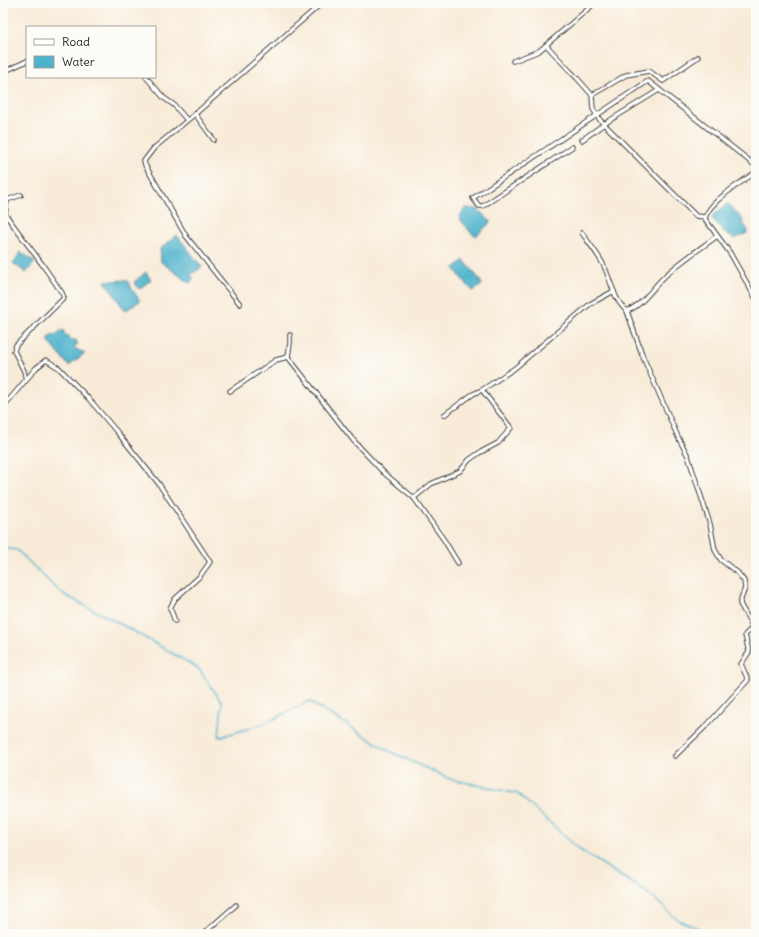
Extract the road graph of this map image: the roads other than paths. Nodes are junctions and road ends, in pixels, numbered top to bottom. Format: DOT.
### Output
graph roads {
  1 [pos="322,3"];
  2 [pos="595,3"];
  3 [pos="546,45"];
  4 [pos="698,57"];
  5 [pos="513,61"];
  6 [pos="26,62"];
  7 [pos="3,72"];
  8 [pos="147,78"];
  9 [pos="659,90"];
  10 [pos="592,95"];
  11 [pos="195,114"];
  12 [pos="597,115"];
  13 [pos="187,120"];
  14 [pos="604,124"];
  15 [pos="214,140"];
  16 [pos="582,140"];
  17 [pos="572,147"];
  18 [pos="756,166"];
  19 [pos="756,172"];
  20 [pos="3,192"];
  21 [pos="21,195"];
  22 [pos="7,200"];
  23 [pos="705,218"];
  24 [pos="582,232"];
  25 [pos="717,236"];
  26 [pos="614,291"];
  27 [pos="756,299"];
  28 [pos="240,304"];
  29 [pos="627,311"];
  30 [pos="290,335"];
  31 [pos="288,356"];
  32 [pos="26,381"];
  33 [pos="482,390"];
  34 [pos="230,391"];
  35 [pos="3,407"];
  36 [pos="444,415"];
  37 [pos="414,498"];
  38 [pos="458,563"];
  39 [pos="175,621"];
  40 [pos="675,756"];
  41 [pos="236,905"];
  42 [pos="203,934"];
  1 -- 11 [label="street"];
  2 -- 3 [label="street"];
  3 -- 5 [label="street"];
  3 -- 10 [label="street"];
  4 -- 10 [label="street"];
  6 -- 7 [label="street"];
  8 -- 13 [label="street"];
  9 -- 12 [label="street"];
  9 -- 14 [label="street"];
  9 -- 18 [label="street"];
  10 -- 12 [label="street"];
  11 -- 13 [label="street"];
  11 -- 15 [label="street"];
  12 -- 14 [label="street"];
  12 -- 17 [label="street"];
  13 -- 28 [label="street"];
  14 -- 16 [label="street"];
  14 -- 23 [label="street"];
  19 -- 23 [label="street"];
  20 -- 22 [label="street"];
  21 -- 22 [label="street"];
  22 -- 32 [label="street"];
  23 -- 25 [label="street"];
  24 -- 26 [label="street"];
  25 -- 27 [label="street"];
  25 -- 29 [label="street"];
  26 -- 29 [label="street"];
  26 -- 33 [label="street"];
  29 -- 40 [label="street"];
  30 -- 31 [label="street"];
  31 -- 34 [label="street"];
  31 -- 37 [label="street"];
  32 -- 35 [label="street"];
  32 -- 39 [label="street"];
  33 -- 36 [label="street"];
  33 -- 37 [label="street"];
  37 -- 38 [label="street"];
  41 -- 42 [label="street"];
}
